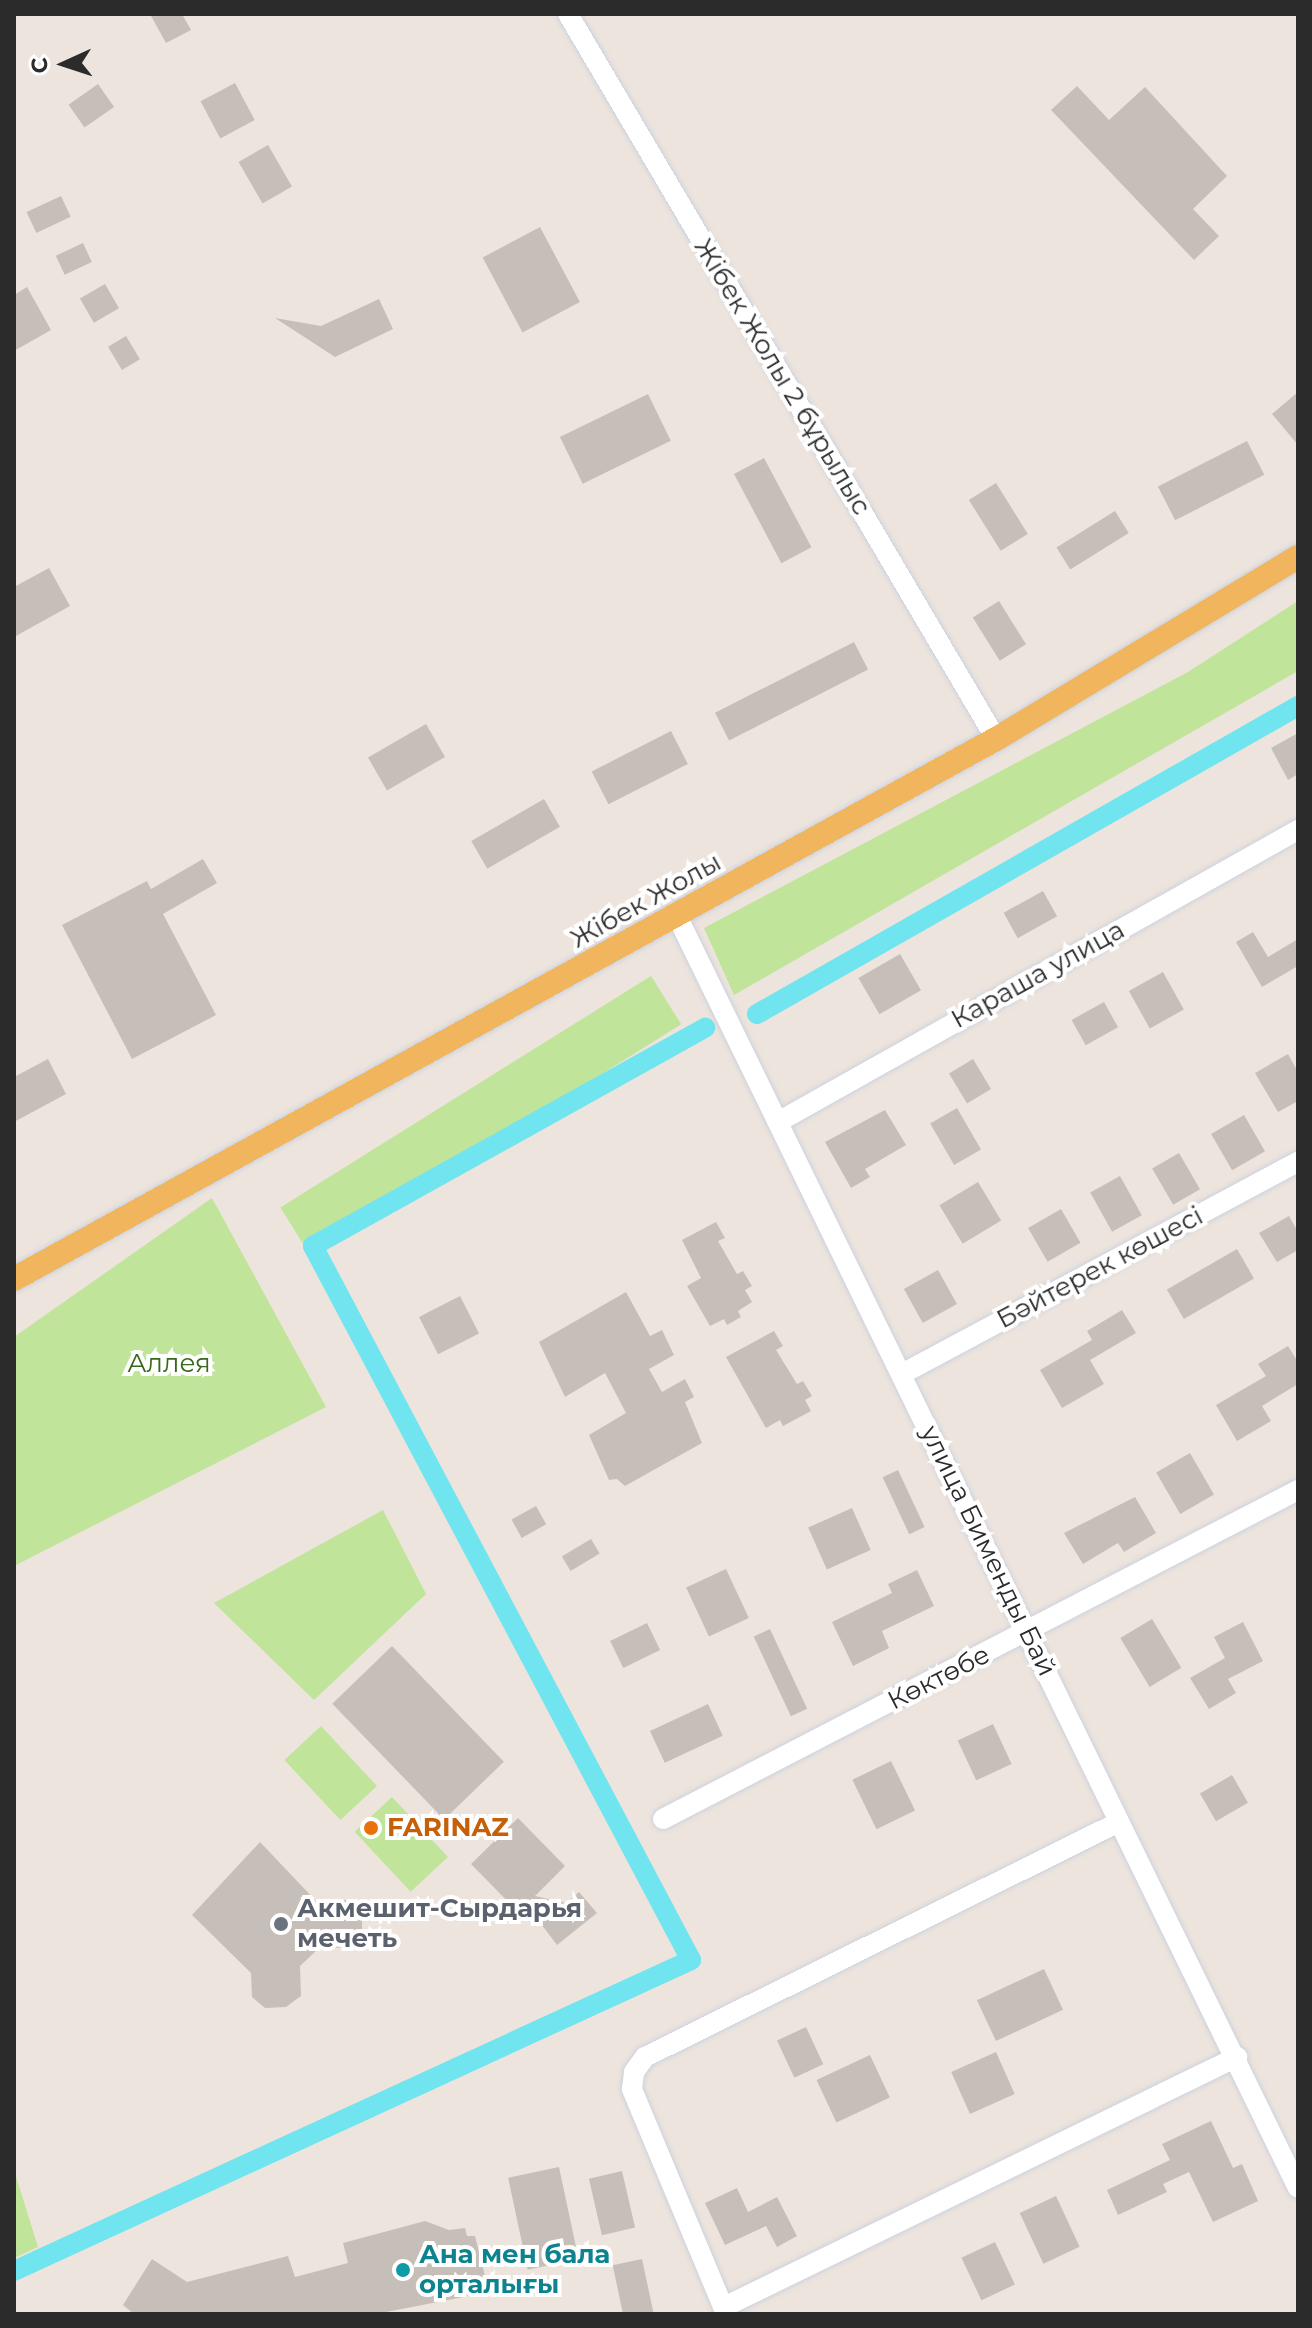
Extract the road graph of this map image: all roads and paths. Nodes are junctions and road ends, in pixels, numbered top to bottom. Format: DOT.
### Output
graph roads {
  1 [pos="568,14"];
  2 [pos="1298,557"];
  3 [pos="996,739"];
  4 [pos="1298,830"];
  5 [pos="677,916"];
  6 [pos="778,1122"];
  7 [pos="1298,1162"];
  8 [pos="14,1279"];
  9 [pos="902,1374"];
  10 [pos="1298,1490"];
  11 [pos="1029,1632"];
  12 [pos="663,1819"];
  13 [pos="1119,1822"];
  14 [pos="1237,2057"];
  15 [pos="1298,2188"];
  16 [pos="725,2311"];
  1 -- 3 [label="street, Жібек Жолы 2 бұрылыс"];
  2 -- 3 [label="main road, Жібек Жолы"];
  3 -- 5 [label="main road, Жібек Жолы"];
  4 -- 6 [label="street, Караша улица"];
  5 -- 6 [label="street, улица Бименды Бай"];
  5 -- 8 [label="main road, Жібек Жолы"];
  6 -- 9 [label="street, улица Бименды Бай"];
  7 -- 9 [label="street, Бәйтерек көшесі"];
  9 -- 11 [label="street, улица Бименды Бай"];
  10 -- 11 [label="street, Көктөбе"];
  11 -- 12 [label="street, Көктөбе"];
  11 -- 13 [label="street, улица Бименды Бай"];
  13 -- 14 [label="street, улица Бименды Бай"];
  13 -- 16 [label="street"];
  14 -- 15 [label="street, улица Бименды Бай"];
  14 -- 16 [label="street"];
}
